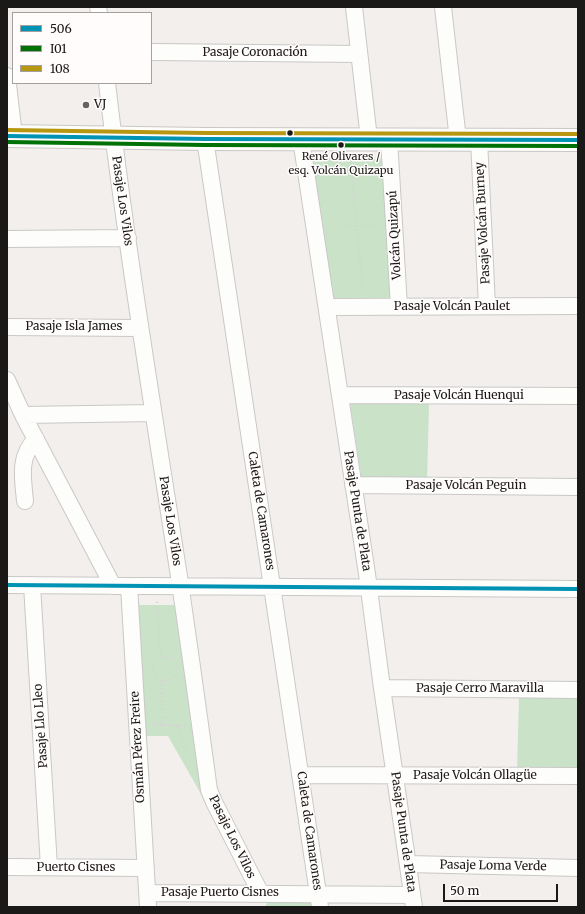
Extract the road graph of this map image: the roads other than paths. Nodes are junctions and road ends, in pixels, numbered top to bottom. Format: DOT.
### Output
graph roads {
  1 [pos="354,7"];
  2 [pos="443,7"];
  3 [pos="152,52"];
  4 [pos="359,54"];
  5 [pos="7,76"];
  6 [pos="107,84"];
  7 [pos="10,136"];
  8 [pos="113,137"];
  9 [pos="205,138"];
  10 [pos="301,139"];
  11 [pos="369,139"];
  12 [pos="468,140"];
  13 [pos="578,140"];
  14 [pos="128,238"];
  15 [pos="7,239"];
  16 [pos="488,306"];
  17 [pos="578,306"];
  18 [pos="326,307"];
  19 [pos="399,307"];
  20 [pos="7,327"];
  21 [pos="140,328"];
  22 [pos="7,380"];
  23 [pos="340,395"];
  24 [pos="578,396"];
  25 [pos="153,413"];
  26 [pos="24,415"];
  27 [pos="36,440"];
  28 [pos="354,485"];
  29 [pos="578,487"];
  30 [pos="25,501"];
  31 [pos="7,585"];
  32 [pos="32,585"];
  33 [pos="121,586"];
  34 [pos="180,586"];
  35 [pos="272,587"];
  36 [pos="369,588"];
  37 [pos="578,589"];
  38 [pos="382,688"];
  39 [pos="578,690"];
  40 [pos="300,775"];
  41 [pos="395,775"];
  42 [pos="578,776"];
  43 [pos="408,864"];
  44 [pos="7,867"];
  45 [pos="50,868"];
  46 [pos="146,868"];
  47 [pos="578,868"];
  48 [pos="261,894"];
  49 [pos="148,900"];
  50 [pos="227,900"];
  51 [pos="319,900"];
  52 [pos="413,901"];
  1 -- 4 [label="street, Volcán Quizapú"];
  2 -- 12 [label="street, Pasaje Volcán Burney"];
  3 -- 4 [label="street, Pasaje Coronación"];
  4 -- 11 [label="street, Volcán Quizapú"];
  5 -- 7 [label="street"];
  6 -- 8 [label="street, Pasaje Los Vilos"];
  7 -- 8 [label="street"];
  8 -- 9 [label="street"];
  8 -- 14 [label="street, Pasaje Los Vilos"];
  9 -- 10 [label="street"];
  9 -- 35 [label="street, Caleta de Camarones"];
  10 -- 11 [label="street"];
  10 -- 18 [label="street, Pasaje Punta de Plata"];
  11 -- 12 [label="street"];
  11 -- 19 [label="street, Volcán Quizapú"];
  12 -- 13 [label="street"];
  12 -- 16 [label="street, Pasaje Volcán Burney"];
  14 -- 15 [label="street"];
  14 -- 21 [label="street, Pasaje Los Vilos"];
  16 -- 17 [label="street, Pasaje Volcán Paulet"];
  16 -- 19 [label="street, Pasaje Volcán Paulet"];
  18 -- 19 [label="street, Pasaje Volcán Paulet"];
  18 -- 23 [label="street, Pasaje Punta de Plata"];
  20 -- 21 [label="street, Pasaje Isla James"];
  21 -- 25 [label="street, Pasaje Los Vilos"];
  22 -- 26 [label="street, Osmán Pérez Freire"];
  23 -- 24 [label="street, Pasaje Volcán Huenqui"];
  23 -- 28 [label="street, Pasaje Punta de Plata"];
  25 -- 26 [label="street"];
  25 -- 34 [label="street, Pasaje Los Vilos"];
  26 -- 27 [label="street, Osmán Pérez Freire"];
  27 -- 30 [label="street"];
  27 -- 33 [label="street, Osmán Pérez Freire"];
  28 -- 29 [label="street, Pasaje Volcán Peguin"];
  28 -- 36 [label="street, Pasaje Punta de Plata"];
  31 -- 32 [label="street"];
  32 -- 33 [label="street"];
  32 -- 45 [label="street, Pasaje Llo Lleo"];
  33 -- 34 [label="street"];
  33 -- 46 [label="street, Osmán Pérez Freire"];
  34 -- 35 [label="street"];
  34 -- 48 [label="street, Pasaje Los Vilos"];
  35 -- 36 [label="street"];
  35 -- 40 [label="street, Caleta de Camarones"];
  36 -- 37 [label="street"];
  36 -- 38 [label="street, Pasaje Punta de Plata"];
  38 -- 39 [label="street, Pasaje Cerro Maravilla"];
  38 -- 41 [label="street, Pasaje Punta de Plata"];
  40 -- 41 [label="street, Pasaje Volcán Ollagüe"];
  40 -- 51 [label="street, Caleta de Camarones"];
  41 -- 42 [label="street, Pasaje Volcán Ollagüe"];
  41 -- 43 [label="street, Pasaje Punta de Plata"];
  43 -- 47 [label="street, Pasaje Loma Verde"];
  43 -- 52 [label="street, Pasaje Punta de Plata"];
  44 -- 45 [label="street, Puerto Cisnes"];
  45 -- 46 [label="street, Puerto Cisnes"];
  46 -- 49 [label="street, Osmán Pérez Freire"];
  48 -- 50 [label="street, Pasaje Puerto Cisnes"];
  48 -- 51 [label="street, Pasaje Puerto Cisnes"];
  49 -- 50 [label="street, Pasaje Puerto Cisnes"];
  51 -- 52 [label="street, Pasaje Puerto Cisnes"];
}
